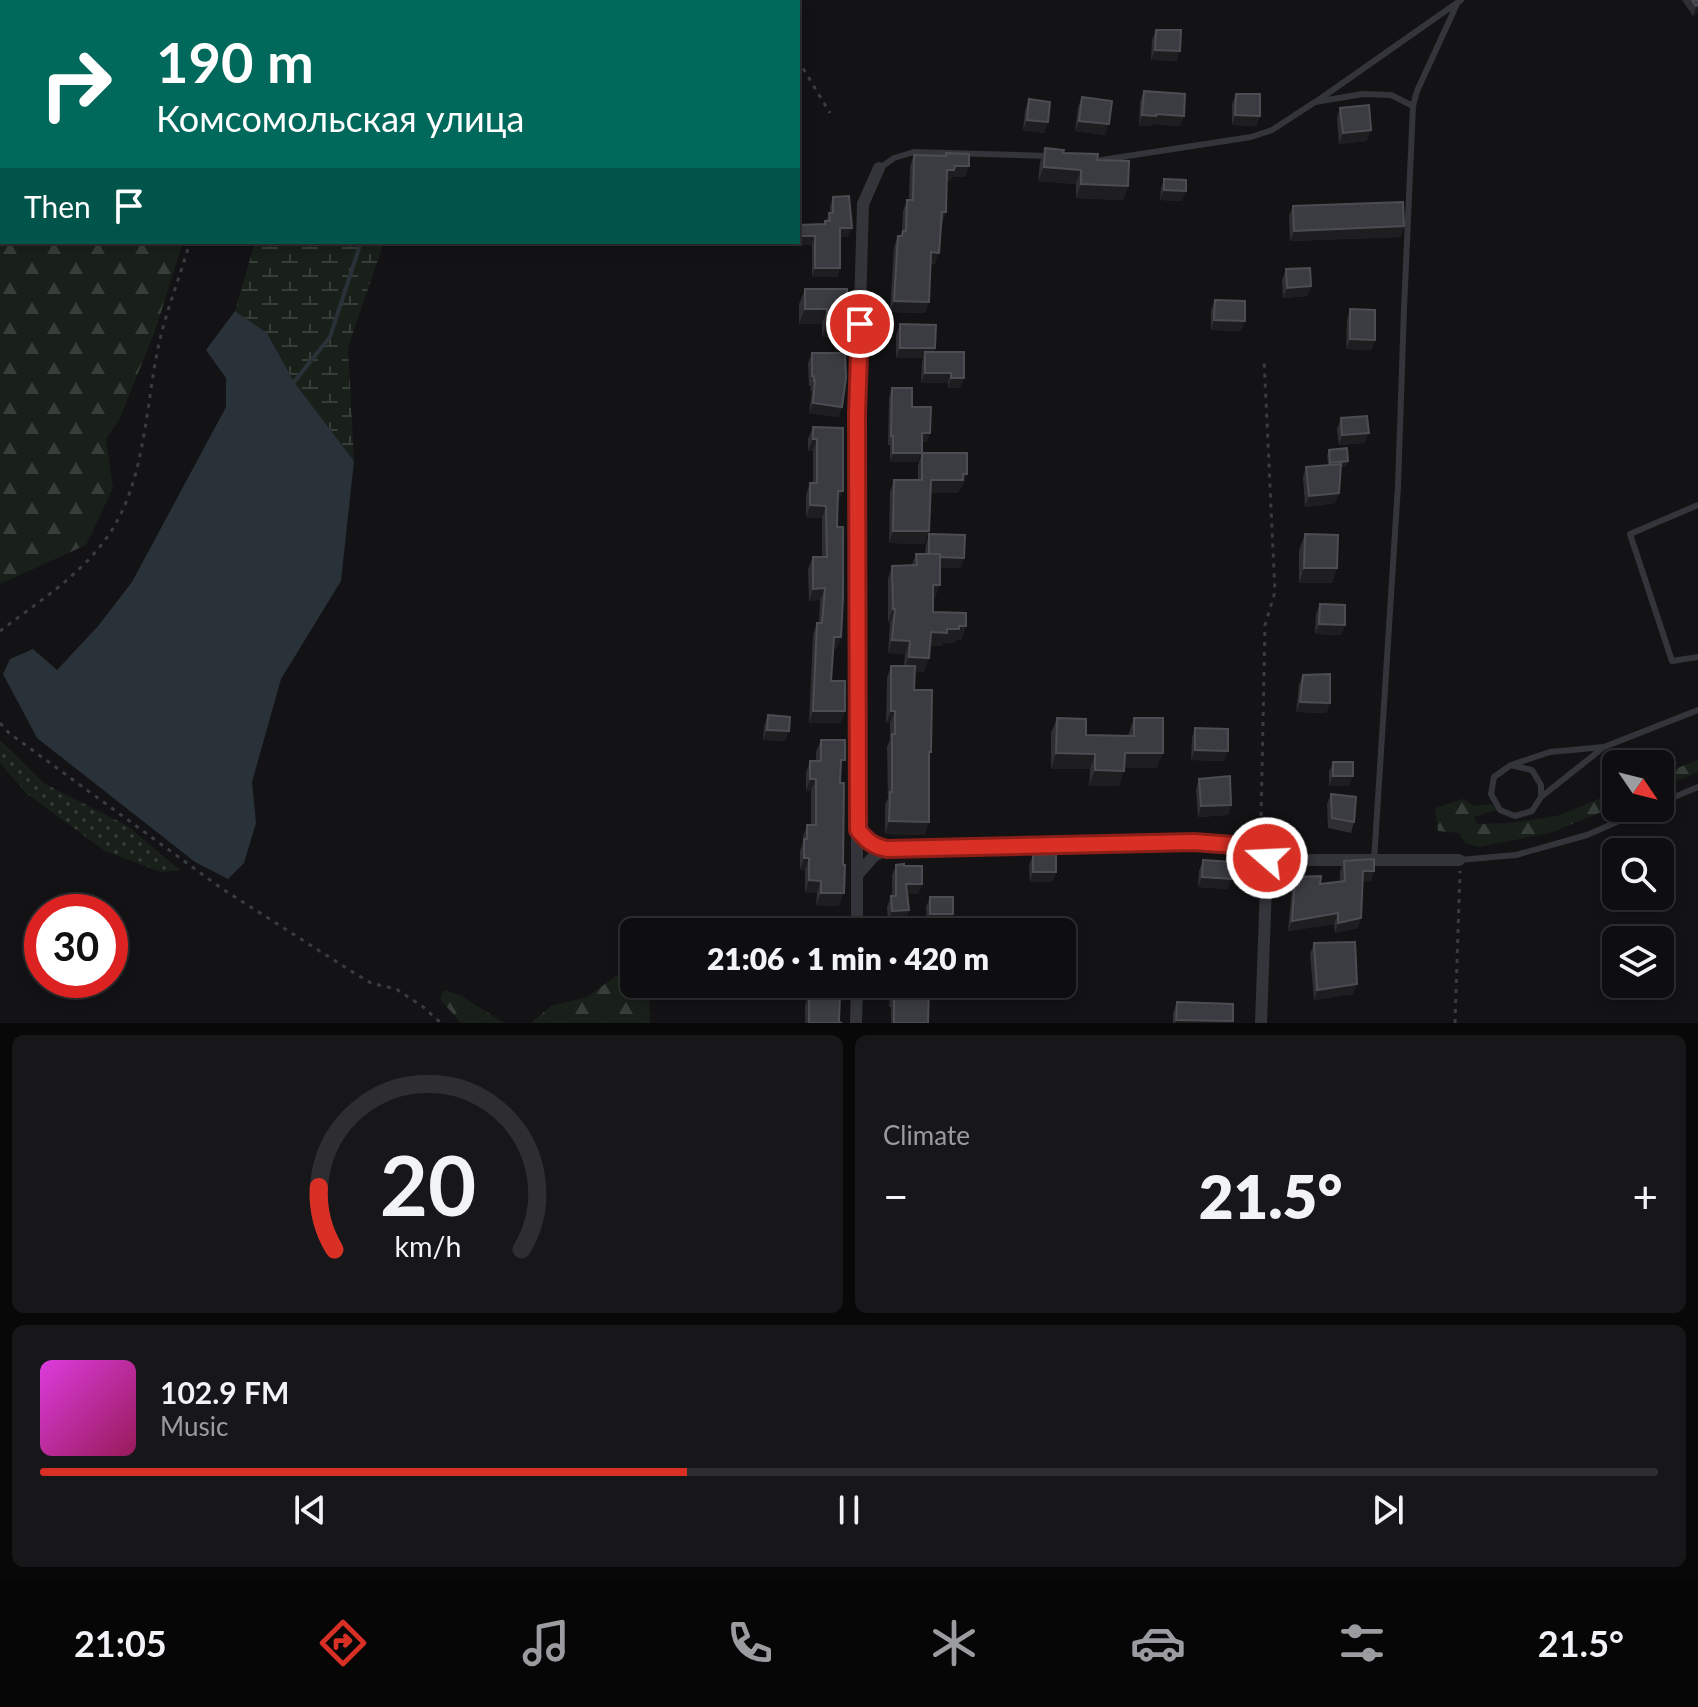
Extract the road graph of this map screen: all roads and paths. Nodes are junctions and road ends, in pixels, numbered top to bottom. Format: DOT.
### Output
graph roads {
  1 [pos="1459,2"];
  2 [pos="800,63"];
  3 [pos="1315,102"];
  4 [pos="1413,106"];
  5 [pos="830,113"];
  6 [pos="1057,157"];
  7 [pos="1084,160"];
  8 [pos="879,168"];
  9 [pos="189,244"];
  10 [pos="1264,358"];
  11 [pos="1698,505"];
  12 [pos="0,631"];
  13 [pos="1698,657"];
  14 [pos="1698,710"];
  15 [pos="0,723"];
  16 [pos="1604,747"];
  17 [pos="1511,765"];
  18 [pos="1698,787"];
  19 [pos="1541,797"];
  20 [pos="1674,797"];
  21 [pos="1617,822"];
  22 [pos="858,830"];
  23 [pos="1247,846"];
  24 [pos="887,849"];
  25 [pos="1267,858"];
  26 [pos="1459,860"];
  27 [pos="1374,861"];
  28 [pos="858,874"];
  29 [pos="857,918"];
  30 [pos="857,998"];
  31 [pos="441,1023"];
  32 [pos="856,1023"];
  33 [pos="1261,1023"];
  34 [pos="1455,1023"];
  1 -- 3 [label="lane"];
  1 -- 4 [label="lane"];
  2 -- 5 [label="path"];
  3 -- 4 [label="lane"];
  3 -- 7 [label="lane"];
  4 -- 27 [label="lane"];
  6 -- 8 [label="lane"];
  8 -- 22 [label="street"];
  9 -- 12 [label="path"];
  10 -- 23 [label="path"];
  11 -- 13 [label="lane"];
  14 -- 16 [label="lane"];
  15 -- 31 [label="path"];
  16 -- 17 [label="lane"];
  16 -- 19 [label="lane"];
  17 -- 19 [label="lane"];
  17 -- 19 [label="lane"];
  18 -- 20 [label="lane"];
  21 -- 26 [label="lane"];
  22 -- 24 [label="street"];
  22 -- 28 [label="street"];
  23 -- 24 [label="street"];
  23 -- 25 [label="street"];
  24 -- 28 [label="street"];
  25 -- 27 [label="street"];
  25 -- 33 [label="street"];
  26 -- 27 [label="street"];
  26 -- 34 [label="path"];
  28 -- 29 [label="street"];
  30 -- 32 [label="street"];
}
